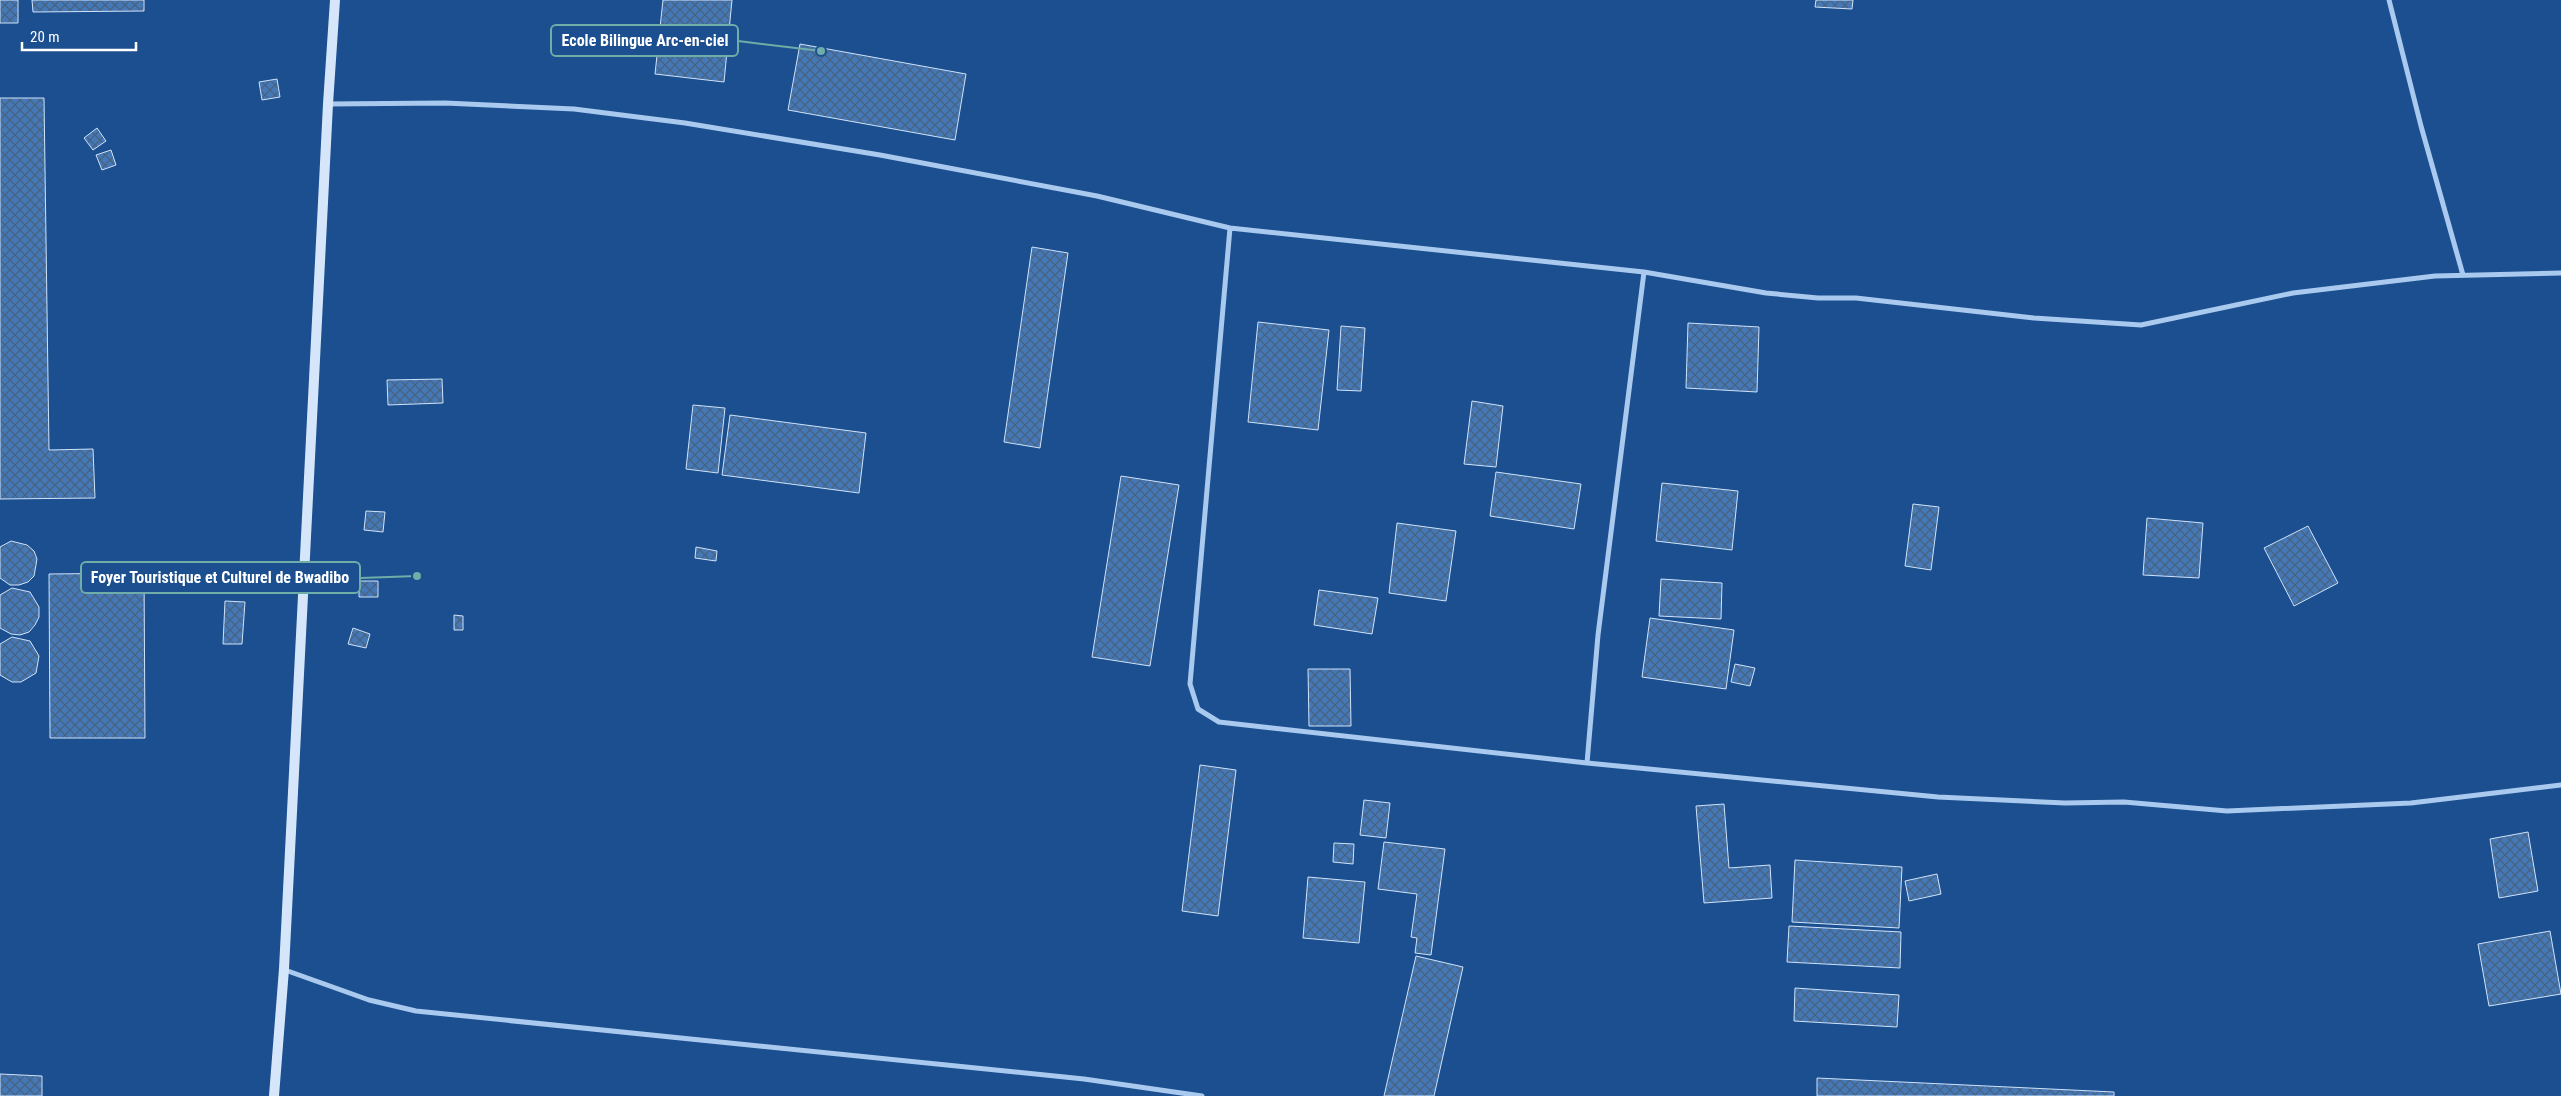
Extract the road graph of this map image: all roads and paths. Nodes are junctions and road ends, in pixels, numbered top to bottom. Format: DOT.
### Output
graph roads {
  1 [pos="335,0"];
  2 [pos="2389,0"];
  3 [pos="328,104"];
  4 [pos="1230,228"];
  5 [pos="1644,272"];
  6 [pos="2561,273"];
  7 [pos="2463,275"];
  8 [pos="1587,764"];
  9 [pos="2561,785"];
  10 [pos="284,969"];
  11 [pos="274,1096"];
  12 [pos="1202,1096"];
  1 -- 3 [label="main road"];
  2 -- 7 [label="street"];
  3 -- 4 [label="street"];
  3 -- 10 [label="main road"];
  4 -- 5 [label="street"];
  4 -- 8 [label="street"];
  5 -- 7 [label="street"];
  5 -- 8 [label="street"];
  6 -- 7 [label="street"];
  8 -- 9 [label="street"];
  10 -- 11 [label="main road"];
  10 -- 12 [label="street"];
}
